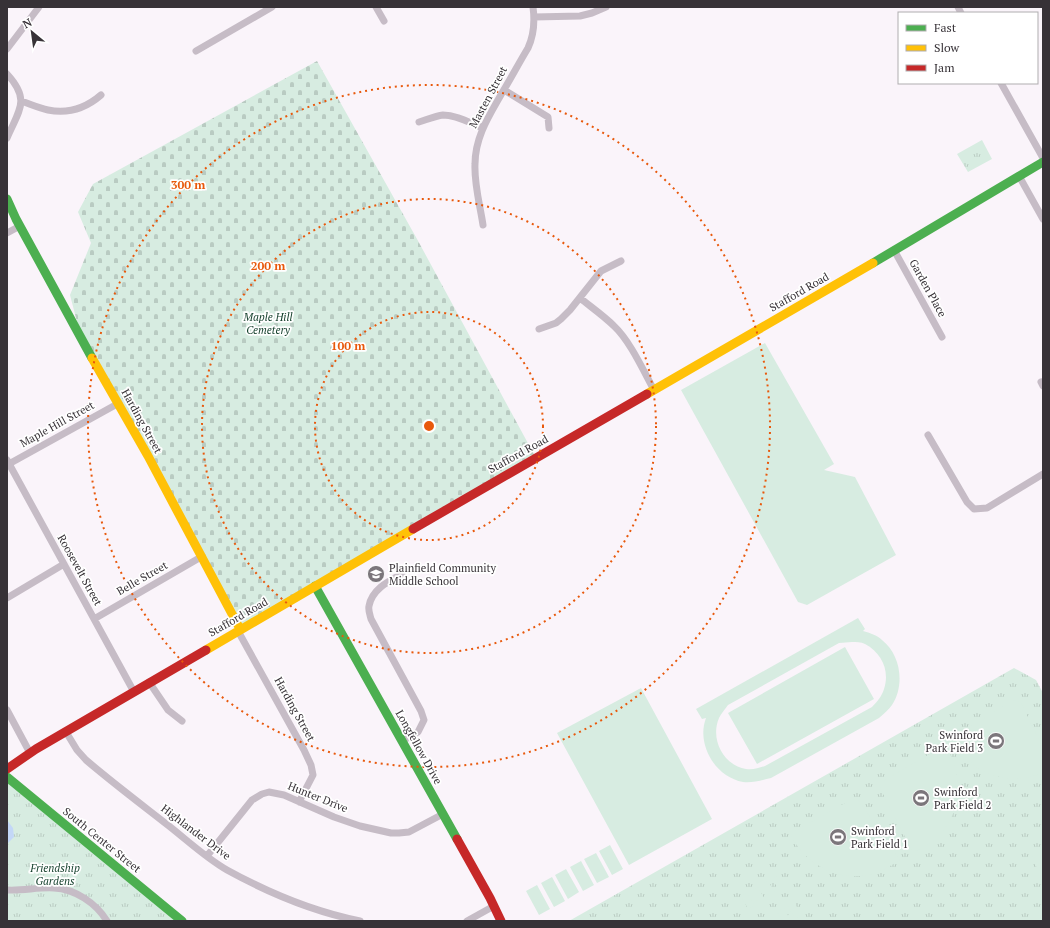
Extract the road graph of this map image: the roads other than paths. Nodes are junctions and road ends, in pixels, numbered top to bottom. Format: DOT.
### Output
graph roads {
  1 [pos="39,7"];
  2 [pos="272,7"];
  3 [pos="376,7"];
  4 [pos="533,7"];
  5 [pos="606,7"];
  6 [pos="534,17"];
  7 [pos="384,21"];
  8 [pos="7,49"];
  9 [pos="196,51"];
  10 [pos="7,74"];
  11 [pos="1002,84"];
  12 [pos="504,90"];
  13 [pos="101,95"];
  14 [pos="21,101"];
  15 [pos="419,122"];
  16 [pos="483,128"];
  17 [pos="549,128"];
  18 [pos="7,138"];
  19 [pos="1043,158"];
  20 [pos="1043,162"];
  21 [pos="1019,176"];
  22 [pos="7,199"];
  23 [pos="1043,219"];
  24 [pos="483,225"];
  25 [pos="20,226"];
  26 [pos="7,233"];
  27 [pos="894,250"];
  28 [pos="622,261"];
  29 [pos="580,298"];
  30 [pos="539,329"];
  31 [pos="942,337"];
  32 [pos="654,390"];
  33 [pos="119,403"];
  34 [pos="928,435"];
  35 [pos="8,463"];
  36 [pos="1043,474"];
  37 [pos="201,557"];
  38 [pos="64,564"];
  39 [pos="402,574"];
  40 [pos="315,586"];
  41 [pos="7,598"];
  42 [pos="94,618"];
  43 [pos="239,630"];
  44 [pos="150,682"];
  45 [pos="134,692"];
  46 [pos="7,710"];
  47 [pos="182,721"];
  48 [pos="66,732"];
  49 [pos="402,741"];
  50 [pos="30,753"];
  51 [pos="7,770"];
  52 [pos="7,777"];
  53 [pos="299,802"];
  54 [pos="443,814"];
  55 [pos="207,856"];
  56 [pos="7,890"];
  57 [pos="494,906"];
  58 [pos="107,921"];
  59 [pos="182,921"];
  60 [pos="360,921"];
  61 [pos="468,921"];
  62 [pos="501,921"];
  1 -- 8 [label="street"];
  2 -- 9 [label="street"];
  3 -- 7 [label="street"];
  4 -- 6 [label="street, Masten Street"];
  5 -- 6 [label="street"];
  6 -- 12 [label="street, Masten Street"];
  10 -- 14 [label="street"];
  11 -- 19 [label="street"];
  12 -- 16 [label="street, Masten Street"];
  12 -- 17 [label="street"];
  13 -- 14 [label="street"];
  14 -- 18 [label="street"];
  15 -- 16 [label="street"];
  16 -- 24 [label="street, Masten Street"];
  20 -- 21 [label="street, Stafford Road"];
  21 -- 23 [label="street"];
  21 -- 27 [label="street, Stafford Road"];
  22 -- 25 [label="street, Harding Street"];
  25 -- 26 [label="street"];
  25 -- 33 [label="street, Harding Street"];
  27 -- 31 [label="street, Garden Place"];
  27 -- 32 [label="street, Stafford Road"];
  28 -- 29 [label="street"];
  29 -- 30 [label="street"];
  29 -- 32 [label="street"];
  32 -- 40 [label="street, Stafford Road"];
  33 -- 35 [label="street, Maple Hill Street"];
  33 -- 37 [label="street, Harding Street"];
  34 -- 36 [label="street"];
  35 -- 38 [label="street, Roosevelt Street"];
  37 -- 42 [label="street, Belle Street"];
  37 -- 43 [label="street, Harding Street"];
  38 -- 41 [label="street"];
  38 -- 42 [label="street, Roosevelt Street"];
  39 -- 49 [label="street"];
  40 -- 43 [label="street, Stafford Road"];
  40 -- 49 [label="street, Longfellow Drive"];
  42 -- 45 [label="street, Roosevelt Street"];
  43 -- 44 [label="street, Stafford Road"];
  43 -- 53 [label="street, Harding Street"];
  44 -- 45 [label="street, Stafford Road"];
  44 -- 47 [label="street"];
  45 -- 48 [label="street, Stafford Road"];
  46 -- 50 [label="street"];
  48 -- 50 [label="street, Stafford Road"];
  48 -- 55 [label="street, Highlander Drive"];
  49 -- 54 [label="street, Longfellow Drive"];
  50 -- 51 [label="street, Stafford Road"];
  52 -- 59 [label="street, South Center Street"];
  53 -- 54 [label="street, Hunter Drive"];
  53 -- 55 [label="street, Hunter Drive"];
  54 -- 57 [label="street, Longfellow Drive"];
  55 -- 60 [label="street, Highlander Drive"];
  56 -- 58 [label="street"];
  57 -- 61 [label="street"];
  57 -- 62 [label="street, Longfellow Drive"];
}
